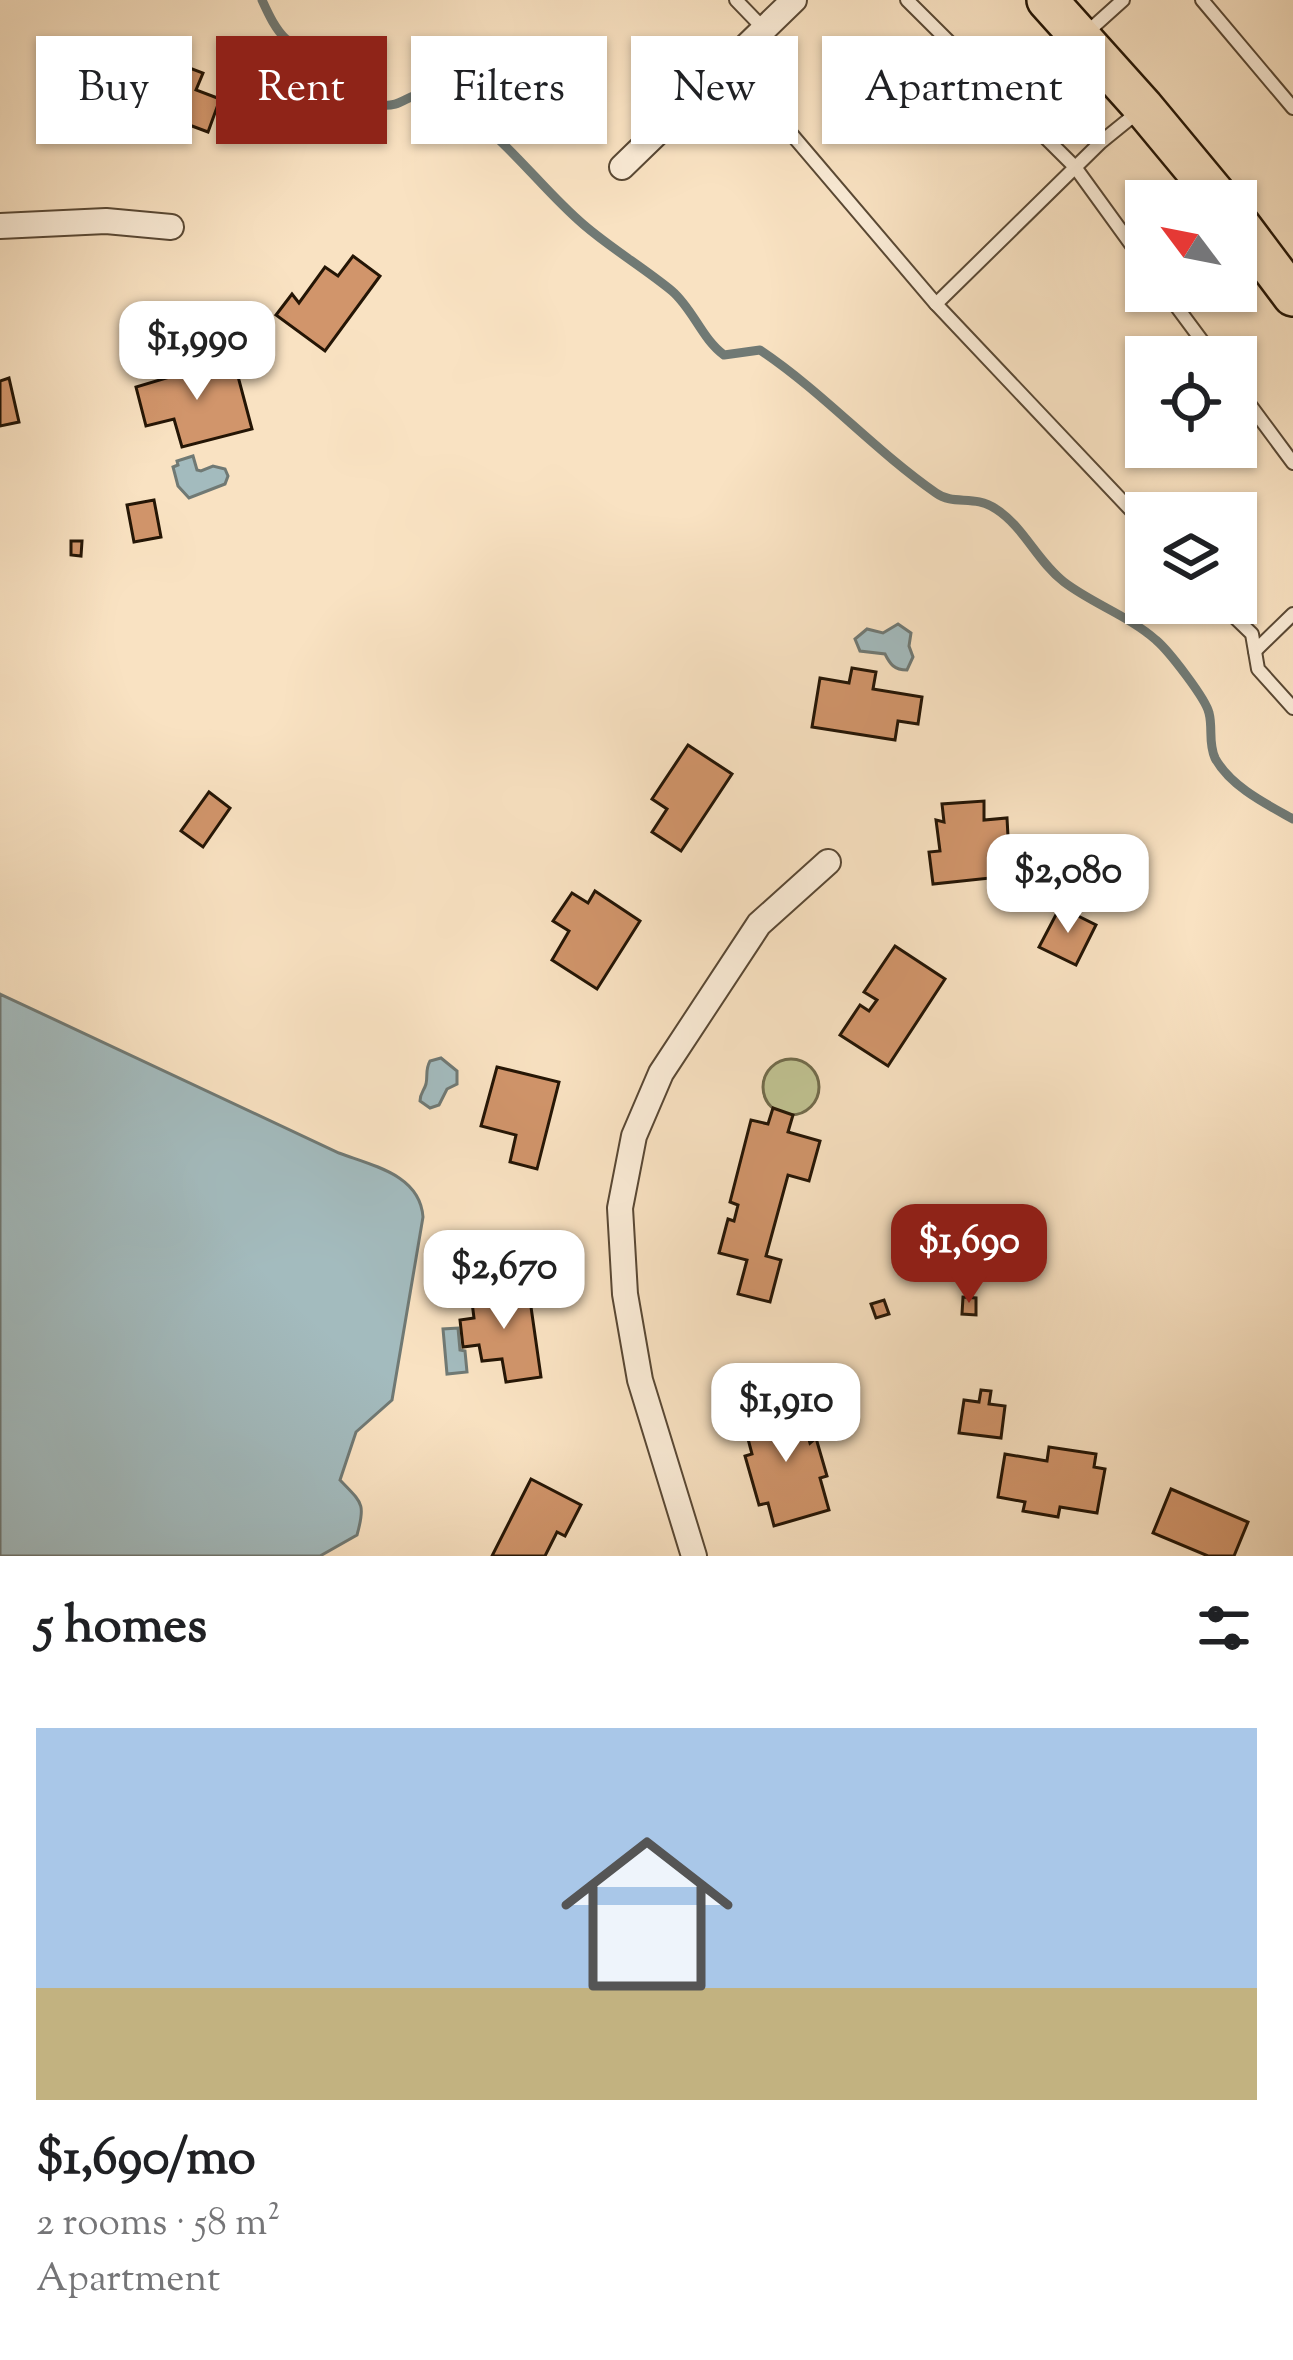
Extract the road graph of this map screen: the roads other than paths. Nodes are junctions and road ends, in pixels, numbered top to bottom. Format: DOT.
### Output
graph roads {
  1 [pos="736,0"];
  2 [pos="794,0"];
  3 [pos="908,0"];
  4 [pos="1046,0"];
  5 [pos="1123,0"];
  6 [pos="1202,0"];
  7 [pos="764,29"];
  8 [pos="757,36"];
  9 [pos="1081,36"];
  10 [pos="1083,36"];
  11 [pos="1105,63"];
  12 [pos="1143,107"];
  13 [pos="1293,108"];
  14 [pos="798,142"];
  15 [pos="646,144"];
  16 [pos="622,167"];
  17 [pos="1075,167"];
  18 [pos="1204,180"];
  19 [pos="0,226"];
  20 [pos="172,227"];
  21 [pos="1125,236"];
  22 [pos="1257,248"];
  23 [pos="1293,296"];
  24 [pos="936,304"];
  25 [pos="1257,414"];
  26 [pos="1293,463"];
  27 [pos="1125,504"];
  28 [pos="1293,614"];
  29 [pos="1242,624"];
  30 [pos="1255,650"];
  31 [pos="1293,708"];
  32 [pos="828,862"];
  33 [pos="694,1556"];
  1 -- 7 [label="lane"];
  2 -- 7 [label="street"];
  3 -- 17 [label="lane"];
  4 -- 9 [label="main road"];
  5 -- 10 [label="lane"];
  6 -- 13 [label="lane"];
  7 -- 8 [label="street"];
  11 -- 12 [label="main road"];
  12 -- 17 [label="lane"];
  12 -- 18 [label="main road"];
  14 -- 24 [label="lane"];
  15 -- 16 [label="street"];
  17 -- 21 [label="lane"];
  17 -- 24 [label="lane"];
  19 -- 20 [label="street"];
  22 -- 23 [label="main road"];
  24 -- 27 [label="lane"];
  25 -- 26 [label="lane"];
  28 -- 30 [label="lane"];
  29 -- 30 [label="lane"];
  30 -- 31 [label="lane"];
  32 -- 33 [label="street"];
}
